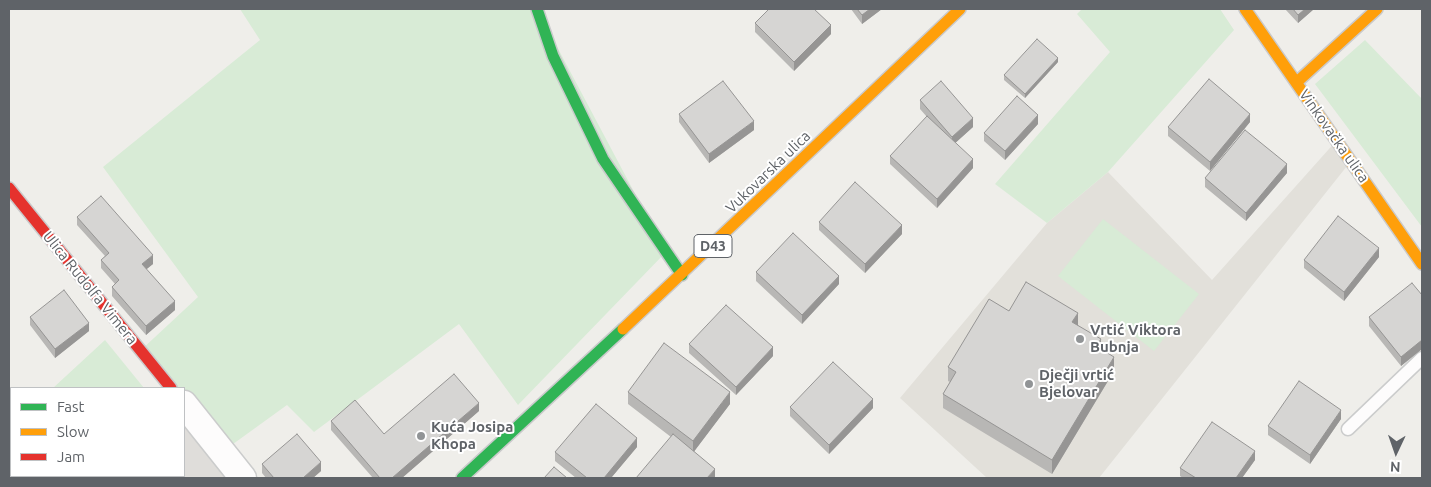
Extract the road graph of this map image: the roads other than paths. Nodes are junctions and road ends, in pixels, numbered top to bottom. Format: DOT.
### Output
graph roads {
  1 [pos="538,9"];
  2 [pos="960,9"];
  3 [pos="1245,9"];
  4 [pos="1376,9"];
  5 [pos="1297,82"];
  6 [pos="9,188"];
  7 [pos="1422,264"];
  8 [pos="682,275"];
  9 [pos="1422,358"];
  10 [pos="170,387"];
  11 [pos="185,405"];
  12 [pos="1348,429"];
  13 [pos="243,478"];
  14 [pos="462,478"];
  1 -- 8 [label="street"];
  2 -- 8 [label="street, Vukovarska ulica / D43"];
  3 -- 5 [label="street, Vinkovačka ulica"];
  4 -- 5 [label="street"];
  5 -- 7 [label="street, Vinkovačka ulica"];
  6 -- 10 [label="street, Ulica Rudolfa Vimera"];
  8 -- 14 [label="street, Vukovarska ulica / D43"];
  9 -- 12 [label="lane"];
  11 -- 13 [label="street"];
}
